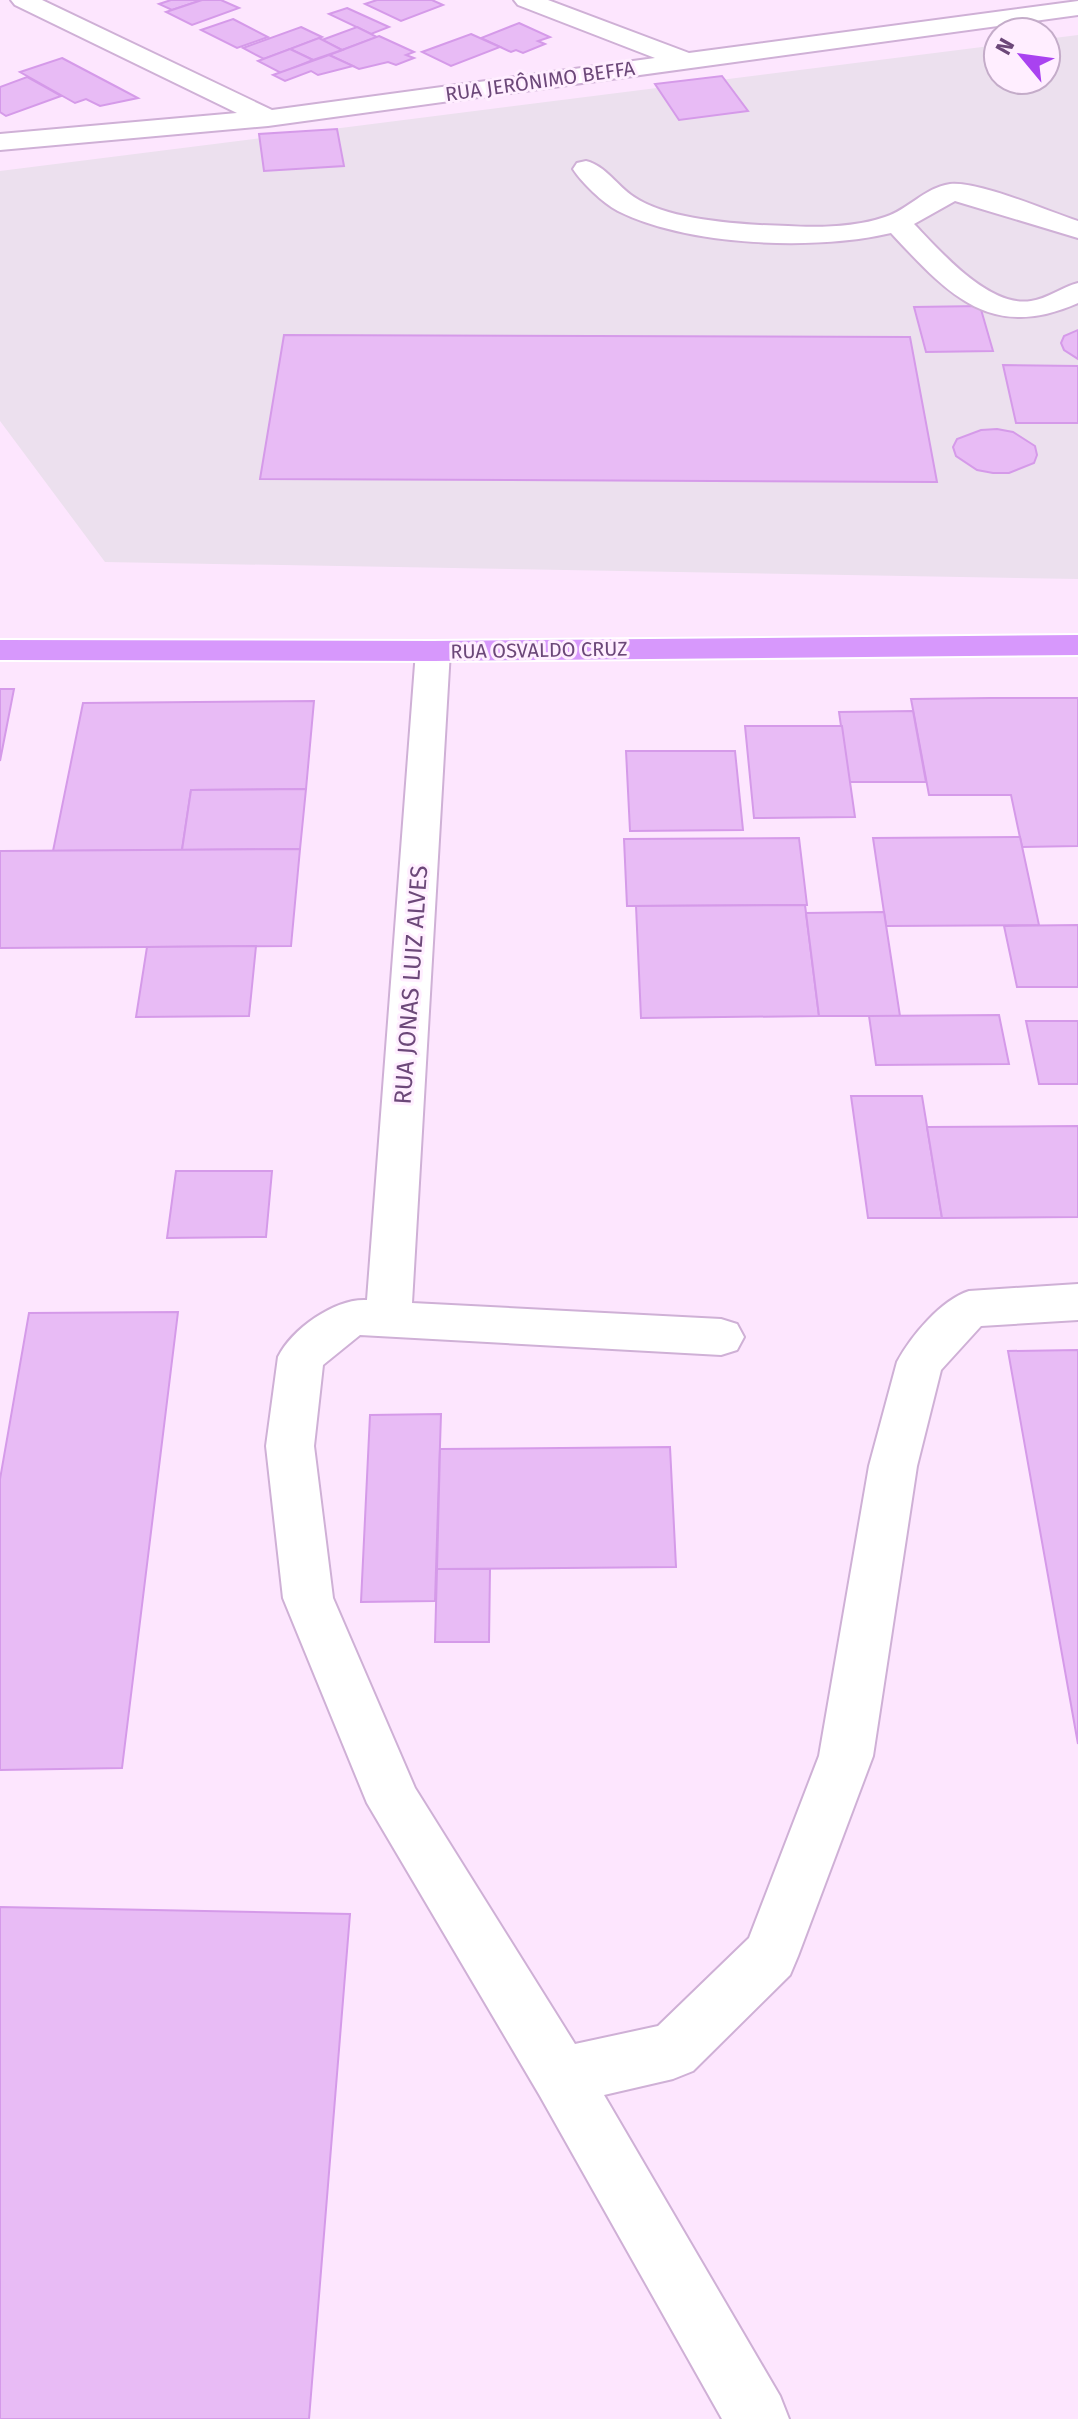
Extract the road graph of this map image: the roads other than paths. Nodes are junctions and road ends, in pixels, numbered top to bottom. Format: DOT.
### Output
graph roads {
  1 [pos="23,0"];
  2 [pos="526,0"];
  3 [pos="1069,0"];
  4 [pos="1078,6"];
  5 [pos="685,61"];
  6 [pos="268,118"];
  7 [pos="0,142"];
  8 [pos="586,169"];
  9 [pos="897,223"];
  10 [pos="1078,230"];
  11 [pos="1078,292"];
  12 [pos="1078,645"];
  13 [pos="0,650"];
  14 [pos="433,651"];
  15 [pos="1078,1302"];
  16 [pos="388,1319"];
  17 [pos="721,1337"];
  18 [pos="561,2076"];
  19 [pos="757,2419"];
  1 -- 6 [label="street"];
  2 -- 5 [label="street"];
  3 -- 4 [label="street"];
  4 -- 5 [label="street, RUA JERÔNIMO BEFFA"];
  5 -- 6 [label="street, RUA JERÔNIMO BEFFA"];
  6 -- 7 [label="street, RUA JERÔNIMO BEFFA"];
  8 -- 9 [label="street"];
  9 -- 10 [label="street"];
  9 -- 11 [label="street"];
  12 -- 14 [label="highway, RUA OSVALDO CRUZ"];
  13 -- 14 [label="highway, RUA OSVALDO CRUZ"];
  14 -- 16 [label="street, RUA JONAS LUIZ ALVES"];
  15 -- 18 [label="street"];
  16 -- 17 [label="street"];
  16 -- 18 [label="street"];
  18 -- 19 [label="street"];
}
